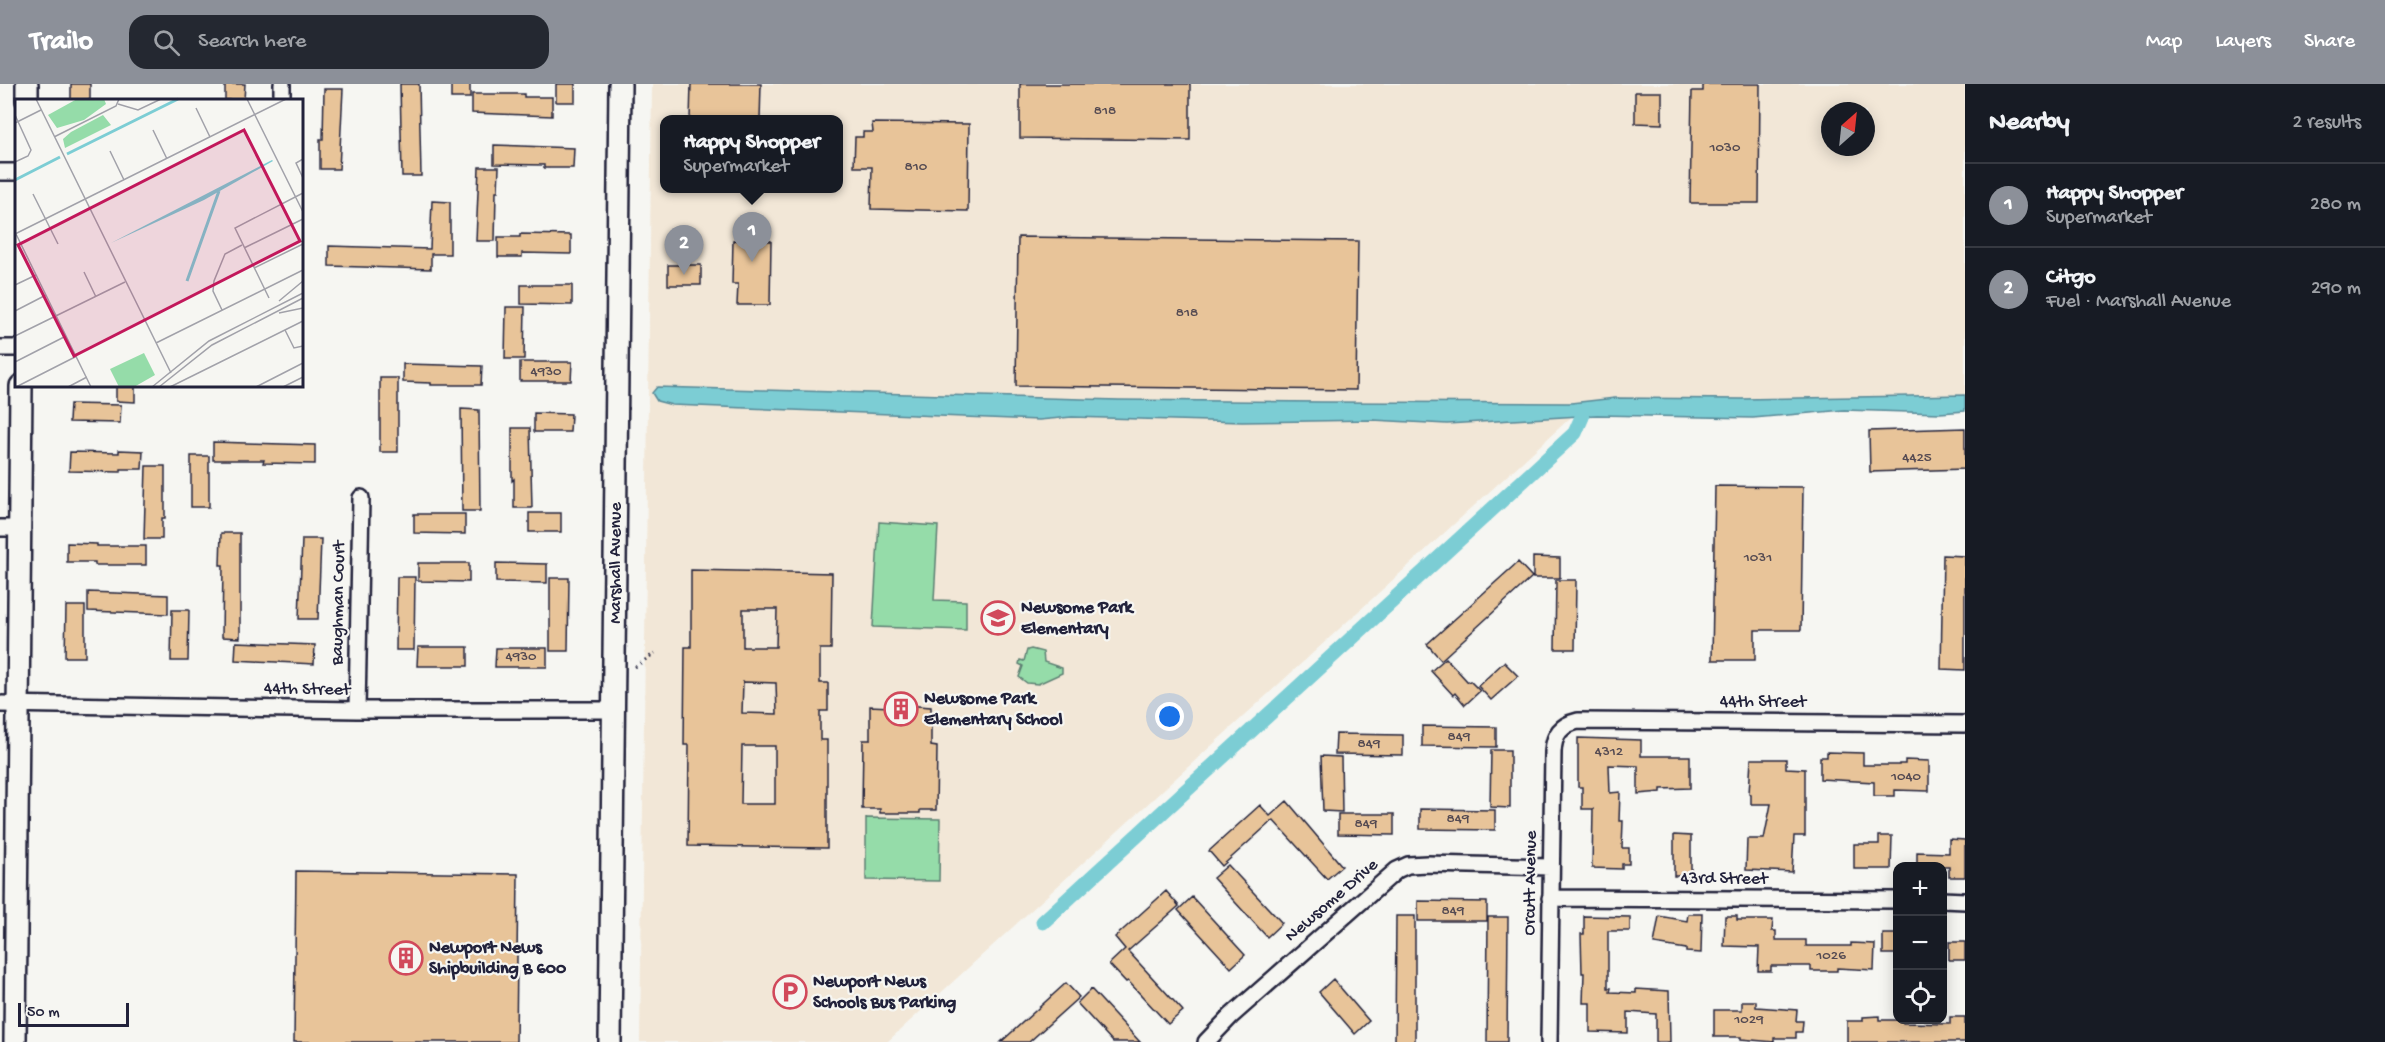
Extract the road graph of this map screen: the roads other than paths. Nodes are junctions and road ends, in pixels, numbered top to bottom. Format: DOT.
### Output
graph roads {
  1 [pos="620,84"];
  2 [pos="21,387"];
  3 [pos="361,498"];
  4 [pos="10,528"];
  5 [pos="9,704"];
  6 [pos="357,710"];
  7 [pos="614,710"];
  8 [pos="1965,724"];
  9 [pos="1562,728"];
  10 [pos="1550,867"];
  11 [pos="8,878"];
  12 [pos="1550,898"];
  13 [pos="1893,900"];
  14 [pos="1947,900"];
  15 [pos="1965,901"];
  16 [pos="15,1042"];
  17 [pos="610,1042"];
  18 [pos="1206,1042"];
  19 [pos="1549,1042"];
  1 -- 7 [label="street, Marshall Avenue"];
  2 -- 4 [label="street"];
  3 -- 6 [label="street, Baughman Court"];
  4 -- 5 [label="street"];
  5 -- 6 [label="street, 44th Street"];
  5 -- 11 [label="street"];
  6 -- 7 [label="street, 44th Street"];
  7 -- 17 [label="street, Marshall Avenue"];
  8 -- 9 [label="street, 44th Street"];
  9 -- 10 [label="street, Orcutt Avenue"];
  10 -- 12 [label="street, Orcutt Avenue"];
  10 -- 18 [label="street, Newsome Drive"];
  11 -- 16 [label="street"];
  12 -- 13 [label="street, 43rd Street"];
  12 -- 19 [label="street, Orcutt Avenue"];
  14 -- 15 [label="street"];
}
